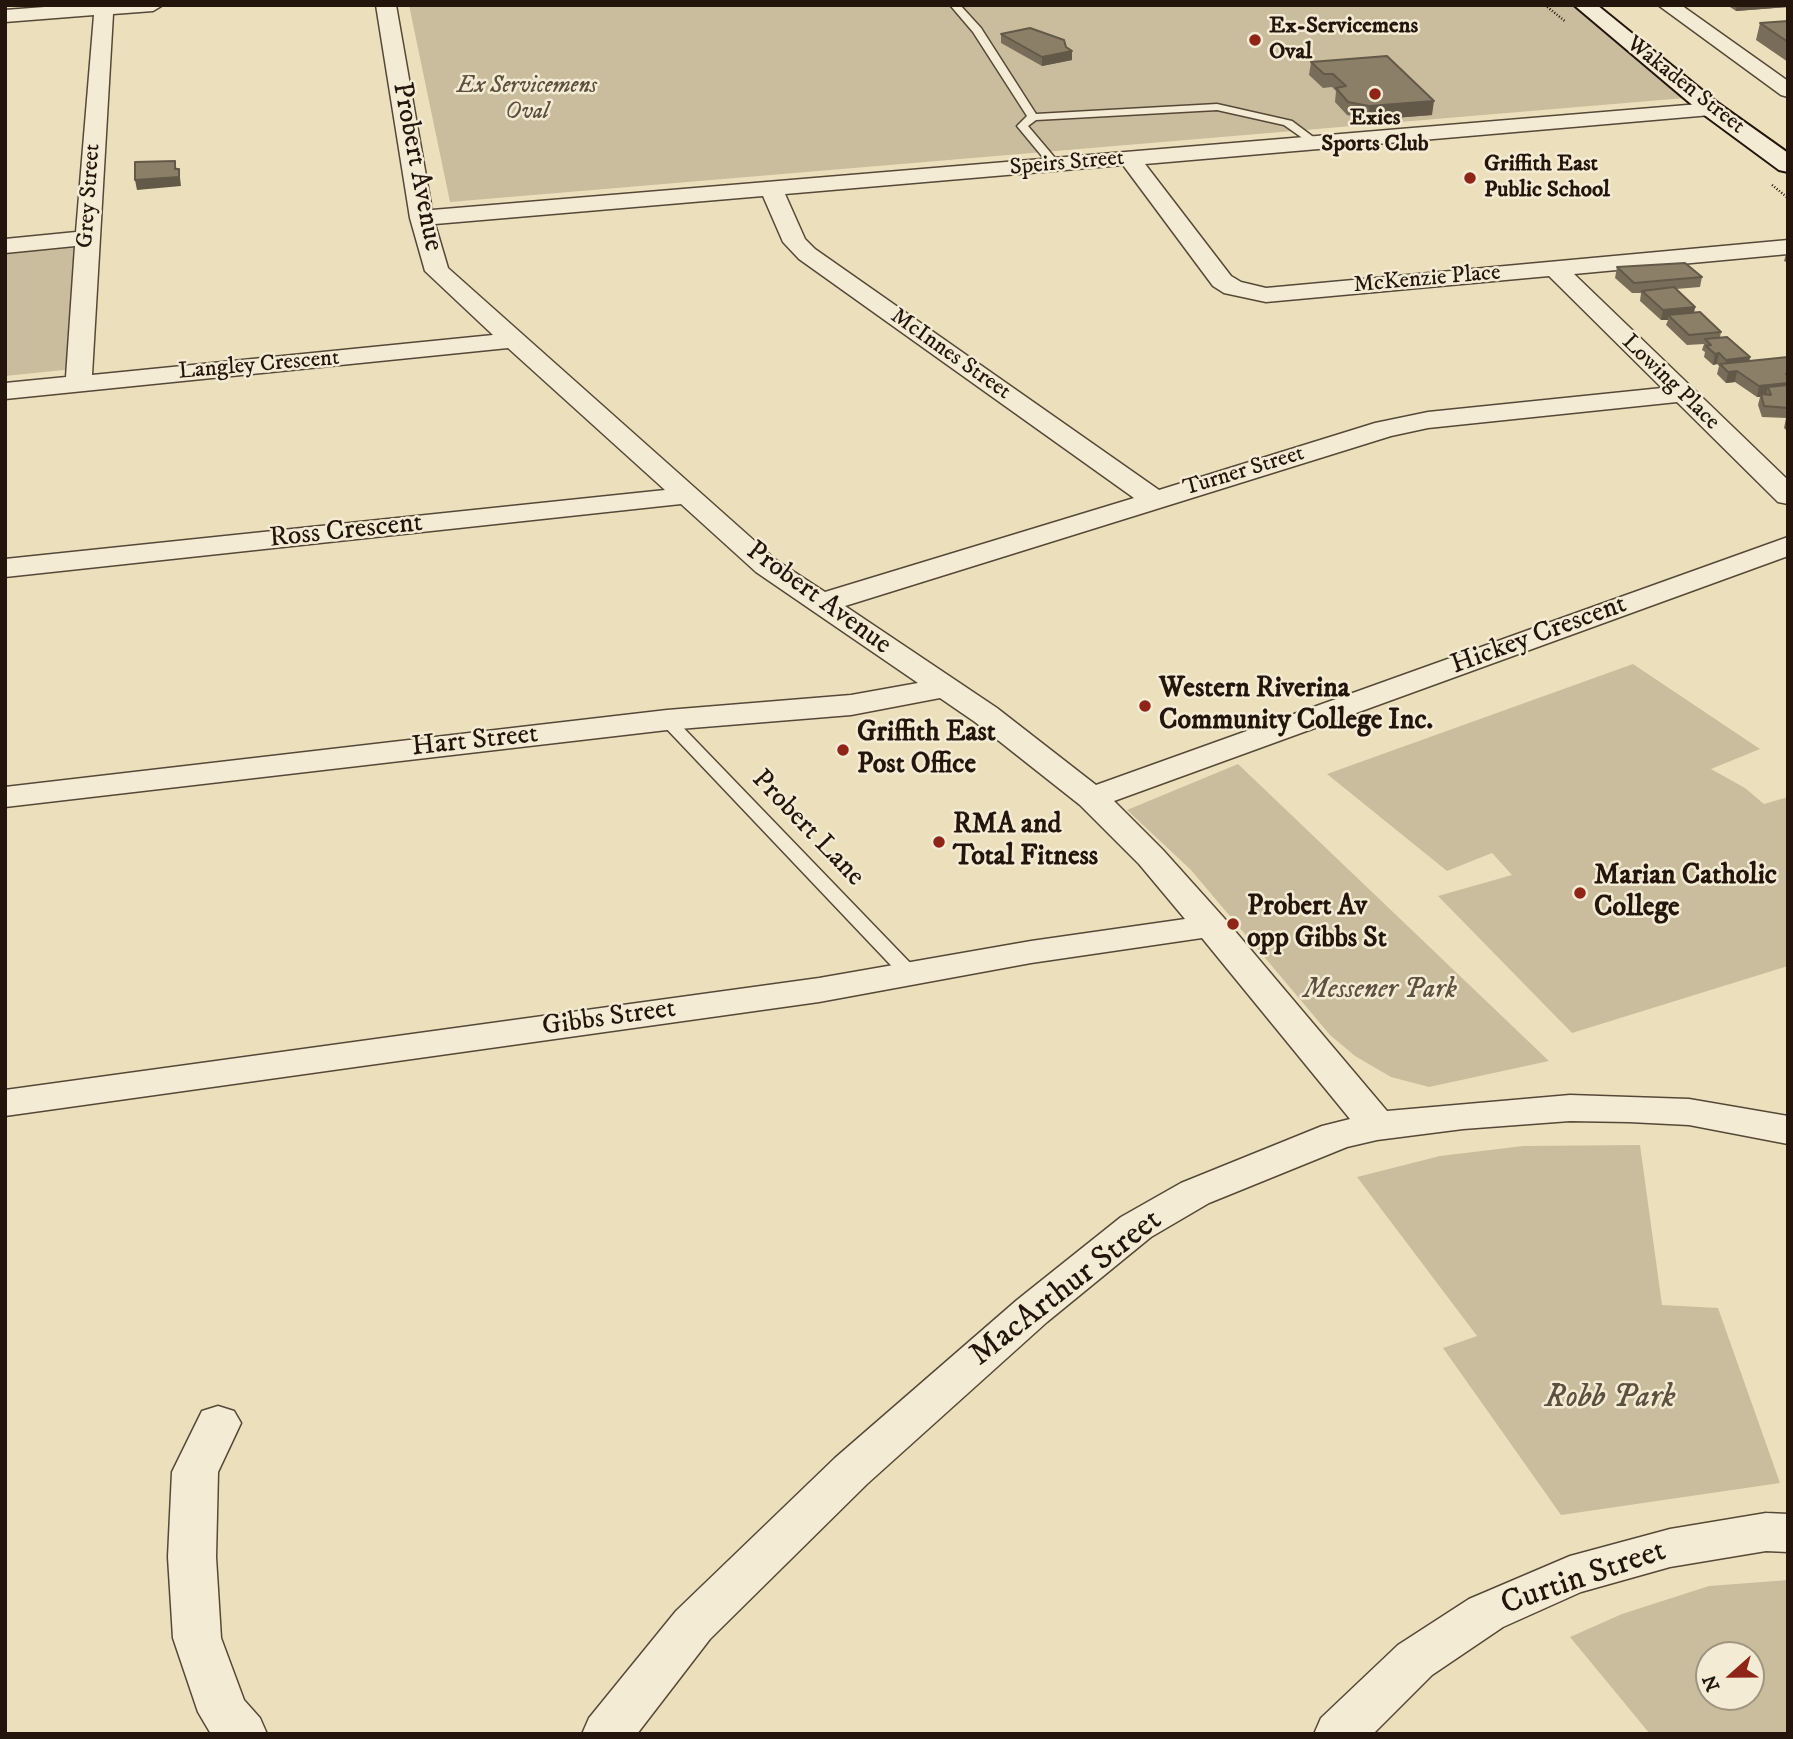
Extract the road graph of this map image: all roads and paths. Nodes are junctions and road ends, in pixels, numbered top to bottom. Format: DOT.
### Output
graph roads {
  1 [pos="153,5"];
  2 [pos="386,5"];
  3 [pos="955,5"];
  4 [pos="1584,5"];
  5 [pos="1668,5"];
  6 [pos="104,9"];
  7 [pos="5,16"];
  8 [pos="1788,91"];
  9 [pos="1711,109"];
  10 [pos="1033,117"];
  11 [pos="1315,142"];
  12 [pos="1129,158"];
  13 [pos="1055,164"];
  14 [pos="1788,165"];
  15 [pos="771,189"];
  16 [pos="422,218"];
  17 [pos="86,238"];
  18 [pos="5,246"];
  19 [pos="1788,247"];
  20 [pos="1554,268"];
  21 [pos="513,340"];
  22 [pos="79,383"];
  23 [pos="5,391"];
  24 [pos="1681,394"];
  25 [pos="687,495"];
  26 [pos="1788,496"];
  27 [pos="1154,499"];
  28 [pos="1788,546"];
  29 [pos="5,568"];
  30 [pos="819,604"];
  31 [pos="945,688"];
  32 [pos="667,720"];
  33 [pos="5,797"];
  34 [pos="1092,798"];
  35 [pos="1211,926"];
  36 [pos="910,974"];
  37 [pos="5,1103"];
  38 [pos="1377,1126"];
  39 [pos="1788,1130"];
  40 [pos="218,1423"];
  41 [pos="1788,1533"];
  42 [pos="242,1734"];
  43 [pos="607,1734"];
  44 [pos="1339,1734"];
  1 -- 6 [label="street"];
  2 -- 16 [label="street, Probert Avenue"];
  3 -- 10 [label="lane"];
  4 -- 9 [label="main road, Wakaden Street"];
  5 -- 8 [label="street, Wakaden Street"];
  6 -- 7 [label="street"];
  6 -- 17 [label="street, Grey Street"];
  9 -- 11 [label="street, Speirs Street"];
  9 -- 14 [label="main road, Wakaden Street"];
  10 -- 11 [label="lane"];
  10 -- 13 [label="lane"];
  11 -- 12 [label="street, Speirs Street"];
  12 -- 13 [label="street, Speirs Street"];
  12 -- 20 [label="street, McKenzie Place"];
  13 -- 15 [label="street, Speirs Street"];
  15 -- 16 [label="street, Speirs Street"];
  15 -- 27 [label="street, McInnes Street"];
  16 -- 21 [label="street, Probert Avenue"];
  17 -- 18 [label="street"];
  17 -- 22 [label="street, Grey Street"];
  19 -- 20 [label="street, McKenzie Place"];
  20 -- 24 [label="street, Lowing Place"];
  21 -- 22 [label="street, Langley Crescent"];
  21 -- 25 [label="street, Probert Avenue"];
  22 -- 23 [label="street, Langley Crescent"];
  24 -- 26 [label="street, Lowing Place"];
  24 -- 27 [label="street, Turner Street"];
  25 -- 29 [label="street, Ross Crescent"];
  25 -- 30 [label="street, Probert Avenue"];
  27 -- 30 [label="street, Turner Street"];
  28 -- 34 [label="street, Hickey Crescent"];
  30 -- 31 [label="street, Probert Avenue"];
  31 -- 32 [label="street, Hart Street"];
  31 -- 34 [label="street, Probert Avenue"];
  32 -- 33 [label="street, Hart Street"];
  32 -- 36 [label="lane, Probert Lane"];
  34 -- 35 [label="street, Probert Avenue"];
  35 -- 36 [label="street, Gibbs Street"];
  35 -- 38 [label="street, Probert Avenue"];
  36 -- 37 [label="street, Gibbs Street"];
  38 -- 39 [label="street, MacArthur Street"];
  38 -- 43 [label="street, MacArthur Street"];
  40 -- 42 [label="street"];
  41 -- 44 [label="street, Curtin Street"];
}
